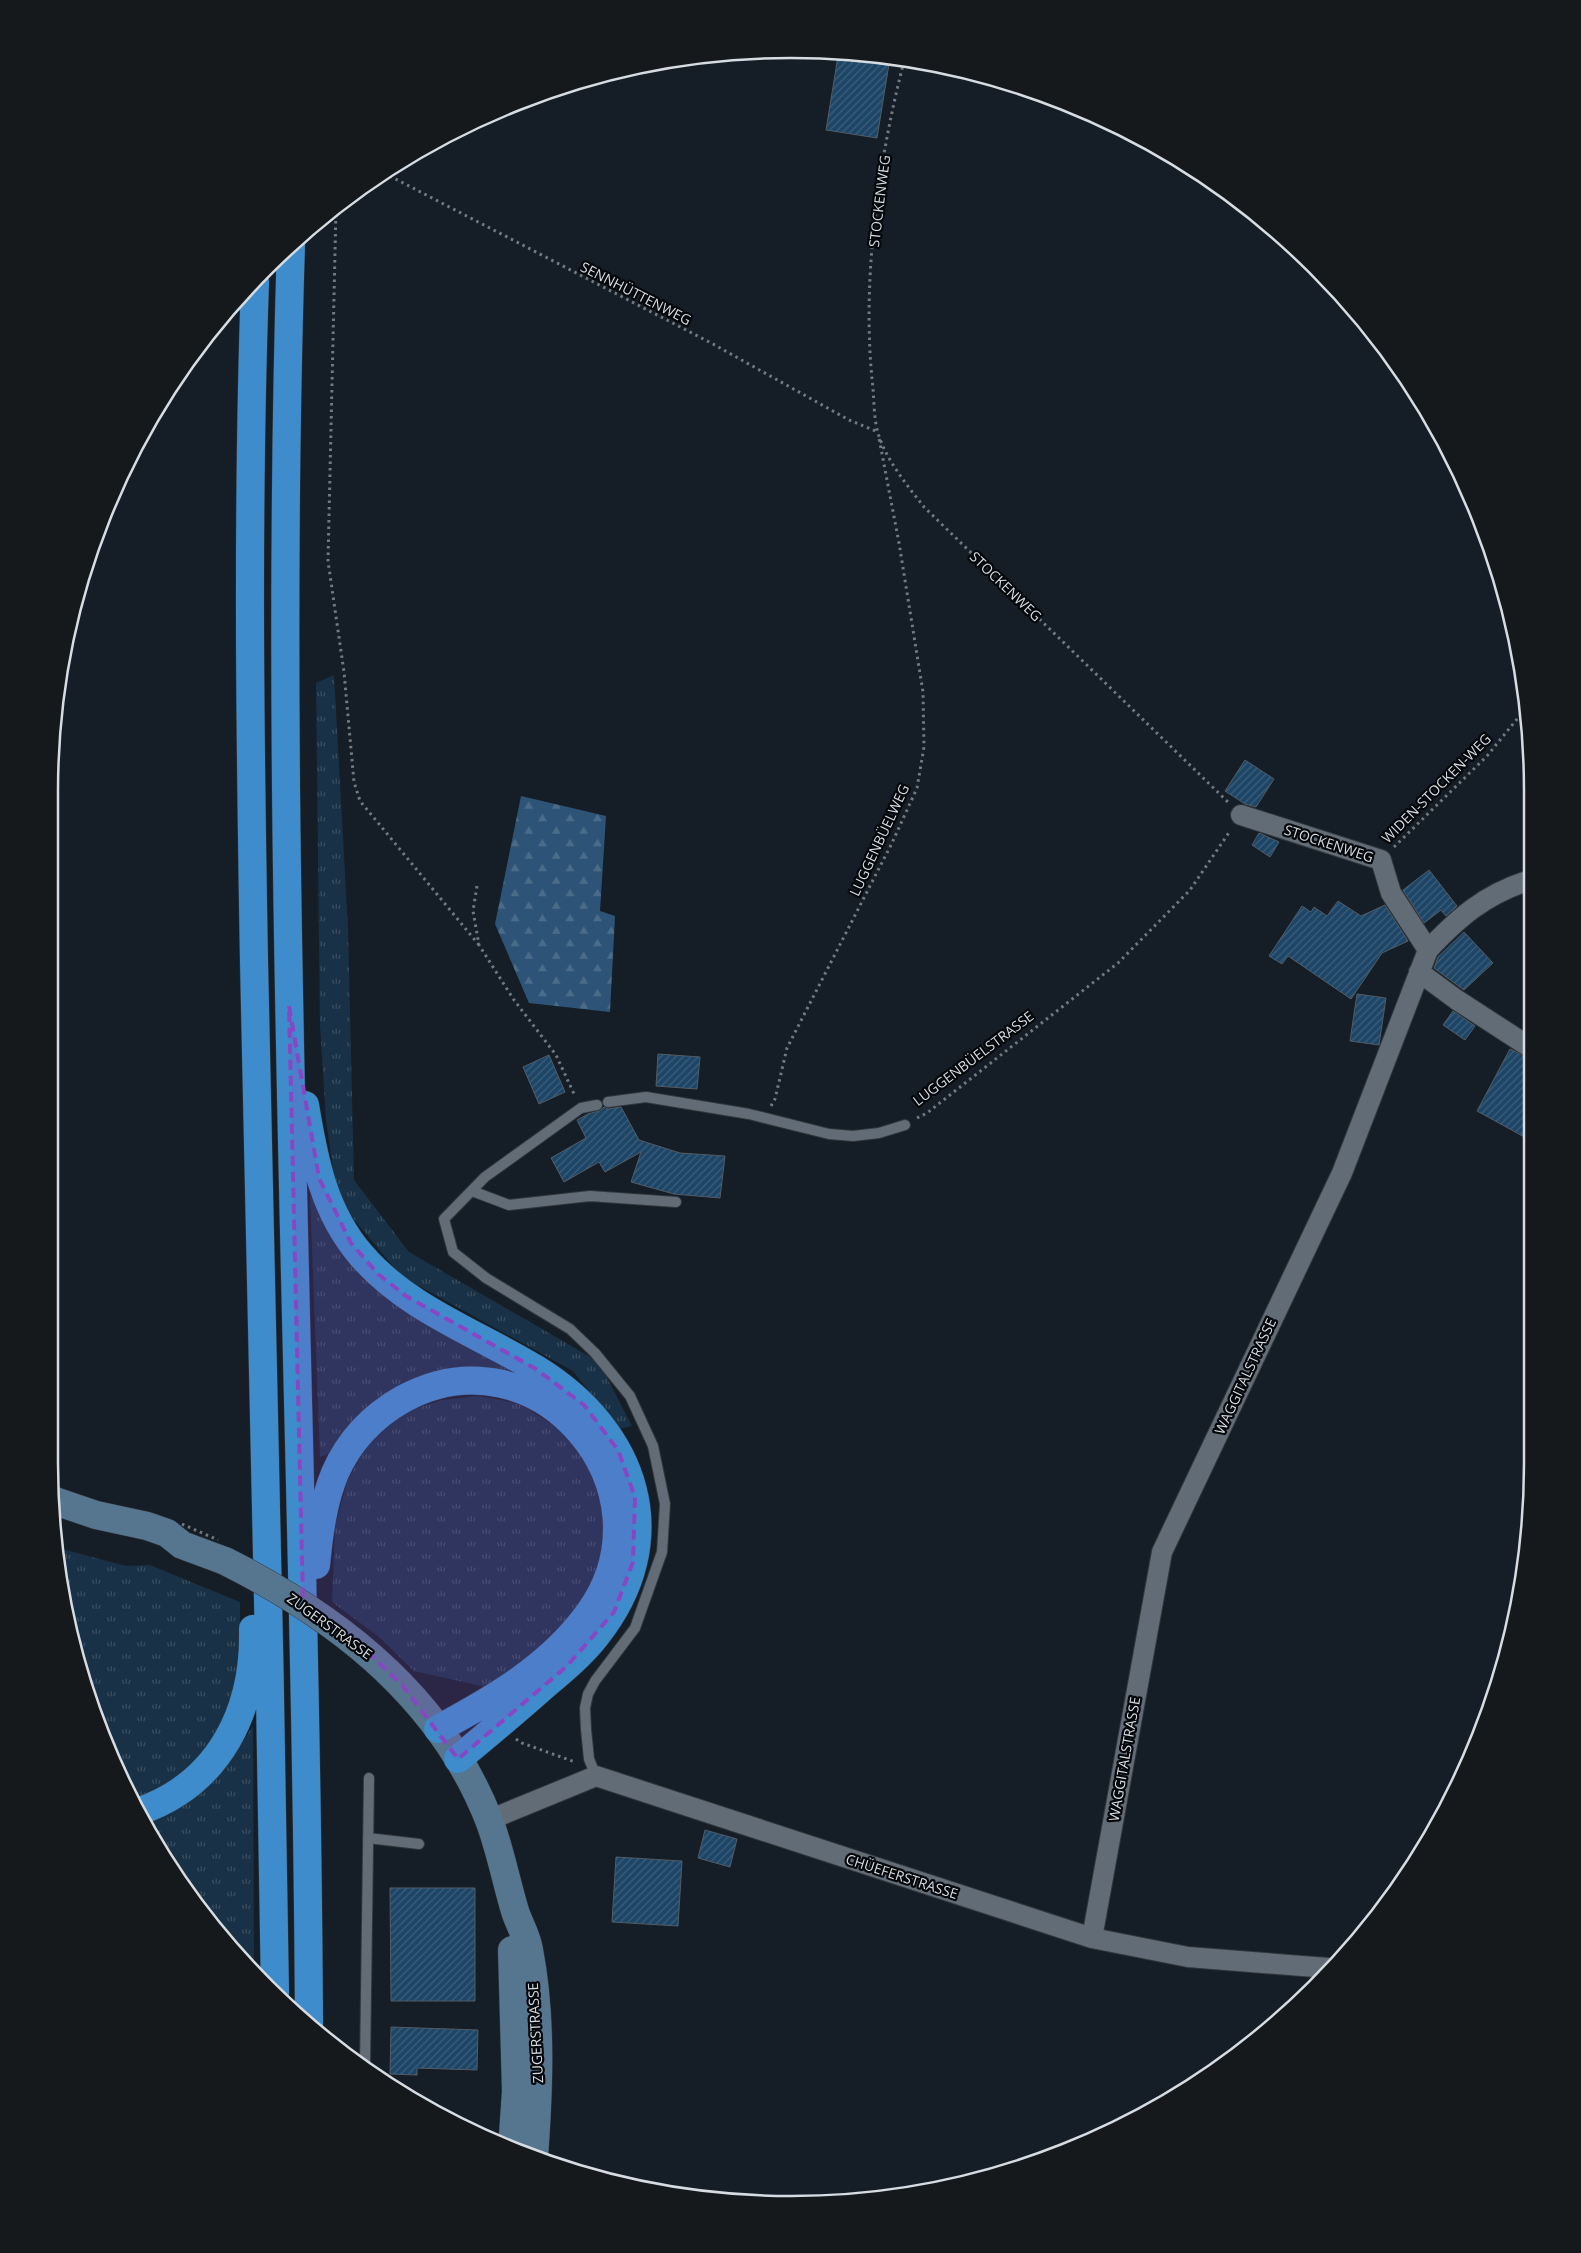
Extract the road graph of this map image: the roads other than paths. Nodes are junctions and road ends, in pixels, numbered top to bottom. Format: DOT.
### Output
graph roads {
  1 [pos="291,254"];
  2 [pos="255,290"];
  3 [pos="1241,814"];
  4 [pos="1524,883"];
  5 [pos="1428,950"];
  6 [pos="1419,972"];
  7 [pos="289,1006"];
  8 [pos="1524,1043"];
  9 [pos="608,1102"];
  10 [pos="597,1105"];
  11 [pos="905,1124"];
  12 [pos="472,1191"];
  13 [pos="676,1202"];
  14 [pos="262,1374"];
  15 [pos="59,1502"];
  16 [pos="60,1522"];
  17 [pos="182,1545"];
  18 [pos="304,1653"];
  19 [pos="438,1729"];
  20 [pos="458,1759"];
  21 [pos="596,1776"];
  22 [pos="369,1778"];
  23 [pos="145,1809"];
  24 [pos="489,1820"];
  25 [pos="368,1838"];
  26 [pos="419,1844"];
  27 [pos="515,1911"];
  28 [pos="1092,1938"];
  29 [pos="1322,1968"];
  30 [pos="275,1984"];
  31 [pos="309,2016"];
  32 [pos="365,2059"];
  33 [pos="513,2141"];
  34 [pos="534,2149"];
  1 -- 7 [label="highway"];
  2 -- 14 [label="highway"];
  3 -- 5 [label="street, STOCKENWEG"];
  4 -- 5 [label="street, WAGGITALSTRASSE"];
  5 -- 6 [label="street, WAGGITALSTRASSE"];
  6 -- 8 [label="street"];
  6 -- 28 [label="street, WAGGITALSTRASSE"];
  7 -- 18 [label="highway"];
  7 -- 20 [label="highway"];
  9 -- 11 [label="lane"];
  10 -- 12 [label="lane"];
  12 -- 13 [label="lane"];
  12 -- 21 [label="lane"];
  14 -- 23 [label="highway"];
  14 -- 30 [label="highway"];
  15 -- 17 [label="main road, ZUGERSTRASSE"];
  16 -- 17 [label="main road, ZUGERSTRASSE"];
  17 -- 19 [label="main road, ZUGERSTRASSE, bridge"];
  18 -- 19 [label="highway"];
  18 -- 31 [label="highway"];
  19 -- 20 [label="main road, ZUGERSTRASSE"];
  20 -- 24 [label="main road, ZUGERSTRASSE"];
  21 -- 24 [label="street"];
  21 -- 28 [label="street, CHÜEFERSTRASSE"];
  22 -- 25 [label="lane"];
  24 -- 27 [label="main road, ZUGERSTRASSE"];
  25 -- 26 [label="lane"];
  25 -- 32 [label="lane"];
  27 -- 33 [label="main road, ZUGERSTRASSE"];
  27 -- 34 [label="main road, ZUGERSTRASSE"];
  28 -- 29 [label="street, CHÜEFERSTRASSE"];
}
